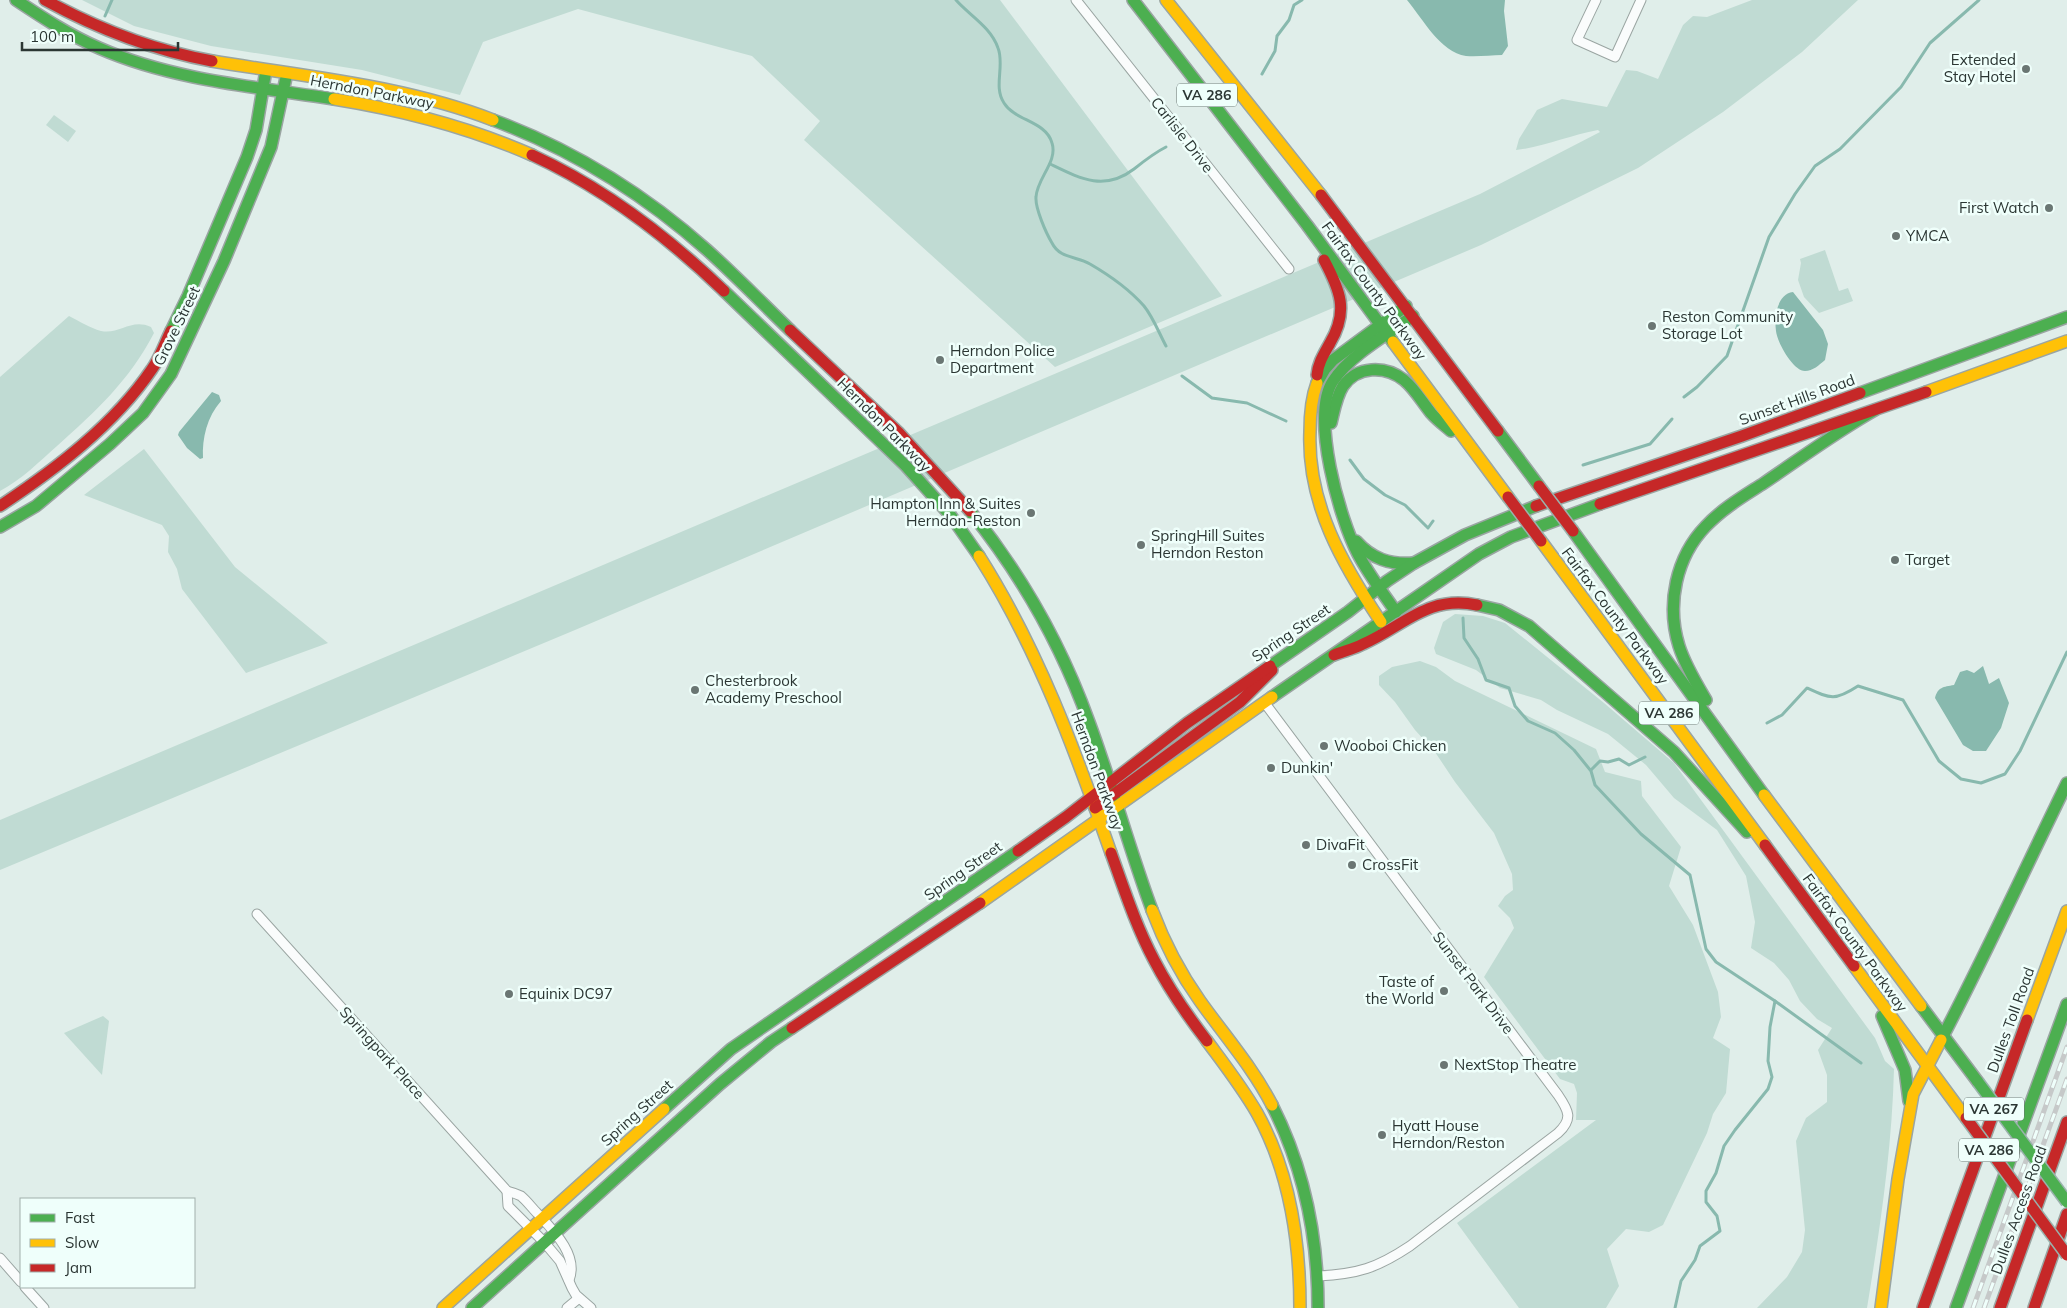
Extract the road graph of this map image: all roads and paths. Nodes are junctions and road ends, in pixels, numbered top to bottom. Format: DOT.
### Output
graph roads {
  1 [pos="16,0"];
  2 [pos="45,0"];
  3 [pos="1076,0"];
  4 [pos="1132,0"];
  5 [pos="1166,0"];
  6 [pos="1596,0"];
  7 [pos="1641,0"];
  8 [pos="266,70"];
  9 [pos="287,73"];
  10 [pos="263,88"];
  11 [pos="283,91"];
  12 [pos="1307,225"];
  13 [pos="1289,269"];
  14 [pos="1406,306"];
  15 [pos="1413,316"];
  16 [pos="2067,317"];
  17 [pos="1380,325"];
  18 [pos="1388,335"];
  19 [pos="2067,341"];
  20 [pos="1317,383"];
  21 [pos="1875,410"];
  22 [pos="1327,441"];
  23 [pos="1474,451"];
  24 [pos="0,506"];
  25 [pos="1536,506"];
  26 [pos="0,528"];
  27 [pos="1347,528"];
  28 [pos="1414,563"];
  29 [pos="1379,588"];
  30 [pos="1365,599"];
  31 [pos="1396,612"];
  32 [pos="1381,622"];
  33 [pos="1289,653"];
  34 [pos="1334,655"];
  35 [pos="1264,702"];
  36 [pos="1732,750"];
  37 [pos="1110,782"];
  38 [pos="2067,783"];
  39 [pos="1114,795"];
  40 [pos="1093,803"];
  41 [pos="1118,807"];
  42 [pos="1100,820"];
  43 [pos="1779,864"];
  44 [pos="2067,911"];
  45 [pos="257,914"];
  46 [pos="1869,988"];
  47 [pos="2067,1004"];
  48 [pos="1944,1036"];
  49 [pos="1928,1066"];
  50 [pos="1909,1110"];
  51 [pos="2067,1122"];
  52 [pos="507,1191"];
  53 [pos="2067,1202"];
  54 [pos="2067,1214"];
  55 [pos="542,1218"];
  56 [pos="531,1228"];
  57 [pos="555,1232"];
  58 [pos="544,1242"];
  59 [pos="2067,1255"];
  60 [pos="0,1258"];
  61 [pos="1318,1276"];
  62 [pos="569,1280"];
  63 [pos="20,1281"];
  64 [pos="26,1288"];
  65 [pos="579,1298"];
  66 [pos="44,1308"];
  67 [pos="442,1308"];
  68 [pos="472,1308"];
  69 [pos="567,1308"];
  70 [pos="591,1308"];
  71 [pos="1300,1308"];
  72 [pos="1318,1308"];
  73 [pos="1881,1308"];
  74 [pos="1922,1308"];
  75 [pos="1956,1308"];
  76 [pos="2000,1308"];
  77 [pos="2034,1308"];
  1 -- 10 [label="main road, Herndon Parkway"];
  2 -- 8 [label="main road, Herndon Parkway"];
  3 -- 13 [label="street, Carlisle Drive"];
  4 -- 12 [label="main road, Fairfax County Parkway / VA 286"];
  5 -- 14 [label="main road, Fairfax County Parkway / VA 286"];
  6 -- 7 [label="street"];
  8 -- 9 [label="main road, Herndon Parkway"];
  8 -- 10 [label="main road, Grove Street"];
  9 -- 11 [label="main road, Grove Street"];
  9 -- 37 [label="main road, Herndon Parkway"];
  10 -- 11 [label="main road, Herndon Parkway"];
  10 -- 24 [label="main road, Grove Street"];
  11 -- 26 [label="main road, Grove Street"];
  11 -- 40 [label="main road, Herndon Parkway"];
  12 -- 17 [label="main road, Fairfax County Parkway / VA 286"];
  12 -- 20 [label="main road"];
  14 -- 15 [label="main road, Fairfax County Parkway / VA 286"];
  14 -- 17 [label="main road"];
  15 -- 18 [label="main road"];
  15 -- 36 [label="main road, Fairfax County Parkway / VA 286, bridge"];
  16 -- 25 [label="main road, Sunset Hills Road"];
  17 -- 18 [label="main road, Fairfax County Parkway / VA 286"];
  17 -- 20 [label="main road"];
  18 -- 22 [label="main road"];
  18 -- 23 [label="main road, Fairfax County Parkway / VA 286"];
  19 -- 21 [label="main road"];
  20 -- 30 [label="main road"];
  21 -- 31 [label="main road"];
  21 -- 36 [label="main road"];
  22 -- 23 [label="main road"];
  22 -- 27 [label="main road"];
  23 -- 43 [label="main road, Fairfax County Parkway / VA 286, bridge"];
  25 -- 28 [label="main road, Spring Street"];
  27 -- 28 [label="main road"];
  27 -- 29 [label="main road"];
  28 -- 29 [label="main road, Spring Street"];
  29 -- 30 [label="main road, Spring Street"];
  29 -- 31 [label="main road"];
  30 -- 32 [label="main road"];
  30 -- 33 [label="main road, Spring Street"];
  31 -- 32 [label="main road"];
  32 -- 34 [label="main road"];
  33 -- 37 [label="main road, Spring Street"];
  33 -- 39 [label="main road"];
  34 -- 35 [label="main road"];
  34 -- 43 [label="main road"];
  35 -- 41 [label="main road"];
  35 -- 61 [label="street, Sunset Park Drive"];
  36 -- 48 [label="main road, Fairfax County Parkway / VA 286"];
  37 -- 39 [label="main road, Herndon Parkway"];
  37 -- 40 [label="main road, Spring Street"];
  38 -- 48 [label="main road"];
  39 -- 40 [label="main road"];
  39 -- 41 [label="main road, Herndon Parkway"];
  40 -- 42 [label="main road, Herndon Parkway"];
  40 -- 55 [label="main road, Spring Street"];
  41 -- 42 [label="main road"];
  41 -- 61 [label="main road, Herndon Parkway"];
  42 -- 57 [label="main road"];
  42 -- 71 [label="main road, Herndon Parkway"];
  43 -- 46 [label="main road, Fairfax County Parkway / VA 286"];
  44 -- 74 [label="main road, Dulles Toll Road / VA 267"];
  45 -- 52 [label="street, Springpark Place"];
  46 -- 49 [label="main road, Fairfax County Parkway / VA 286"];
  46 -- 50 [label="main road"];
  47 -- 75 [label="main road, Dulles Access Road"];
  48 -- 49 [label="main road"];
  48 -- 53 [label="main road, Fairfax County Parkway / VA 286, bridge"];
  49 -- 50 [label="main road"];
  49 -- 59 [label="main road, Fairfax County Parkway / VA 286, bridge"];
  50 -- 73 [label="main road"];
  51 -- 76 [label="main road, Dulles Access Road"];
  52 -- 55 [label="street, Springpark Place"];
  52 -- 56 [label="street, Springpark Place"];
  54 -- 77 [label="main road"];
  55 -- 56 [label="main road, Spring Street"];
  55 -- 57 [label="street, Springpark Place"];
  56 -- 58 [label="street, Springpark Place"];
  56 -- 67 [label="main road, Spring Street"];
  57 -- 58 [label="main road"];
  57 -- 62 [label="street, Springpark Place"];
  58 -- 62 [label="street, Springpark Place"];
  58 -- 68 [label="main road"];
  60 -- 63 [label="street"];
  61 -- 72 [label="main road, Herndon Parkway"];
  62 -- 65 [label="street, Springpark Place"];
  64 -- 66 [label="street"];
  65 -- 69 [label="street"];
  65 -- 70 [label="street"];
}
